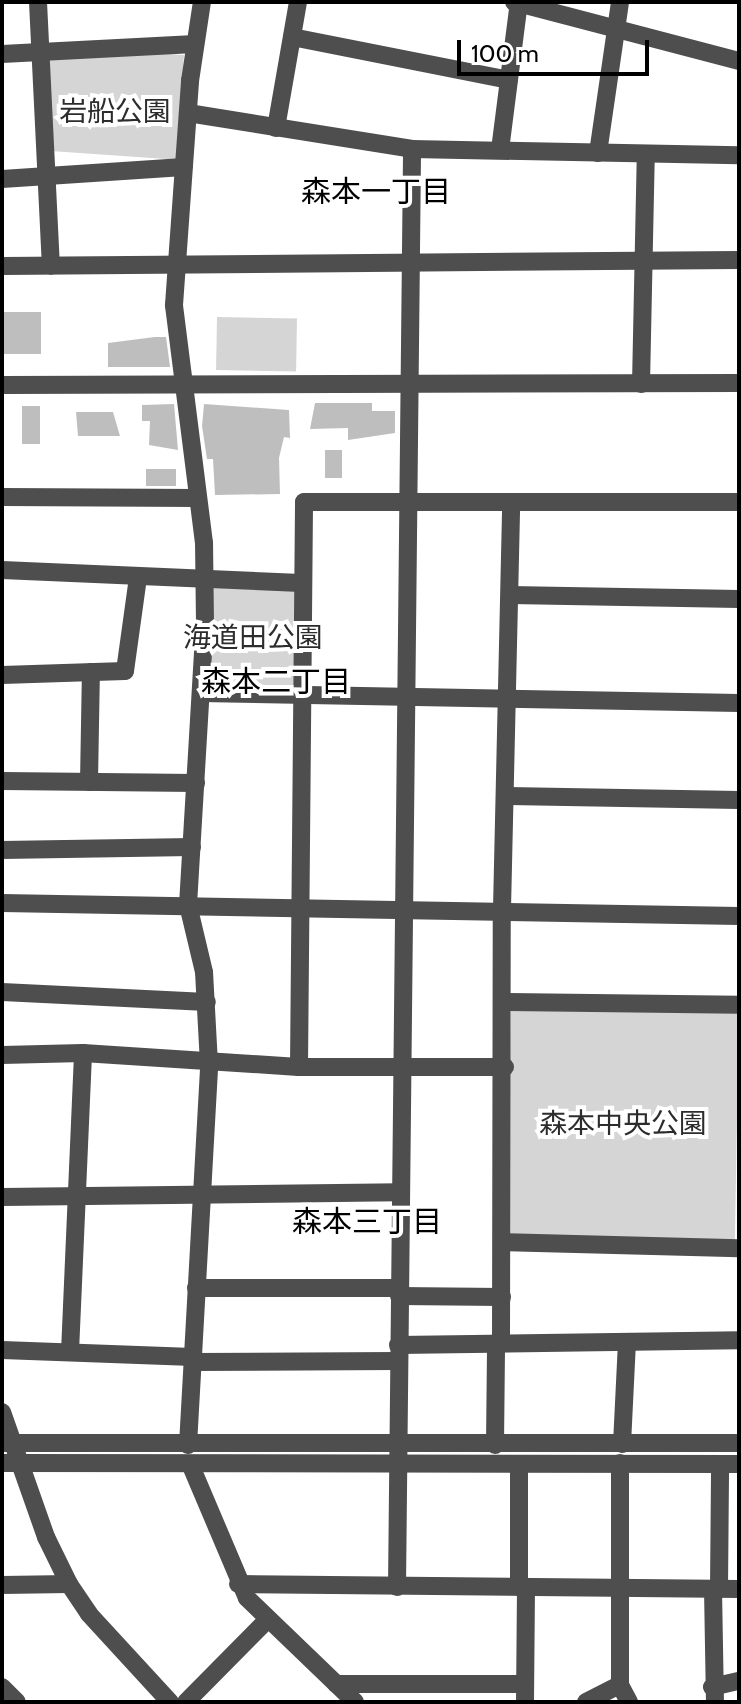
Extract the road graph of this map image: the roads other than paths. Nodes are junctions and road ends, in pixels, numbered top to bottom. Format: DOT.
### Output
graph roads {
  1 [pos="38,2"];
  2 [pos="202,2"];
  3 [pos="298,2"];
  4 [pos="517,2"];
  5 [pos="620,2"];
  6 [pos="613,28"];
  7 [pos="292,37"];
  8 [pos="195,44"];
  9 [pos="41,52"];
  10 [pos="2,54"];
  11 [pos="739,61"];
  12 [pos="509,80"];
  13 [pos="188,113"];
  14 [pos="276,128"];
  15 [pos="412,149"];
  16 [pos="500,150"];
  17 [pos="598,153"];
  18 [pos="646,154"];
  19 [pos="739,155"];
  20 [pos="184,167"];
  21 [pos="46,177"];
  22 [pos="2,179"];
  23 [pos="739,260"];
  24 [pos="641,261"];
  25 [pos="411,262"];
  26 [pos="177,265"];
  27 [pos="2,266"];
  28 [pos="51,266"];
  29 [pos="410,381"];
  30 [pos="182,383"];
  31 [pos="739,383"];
  32 [pos="641,384"];
  33 [pos="2,385"];
  34 [pos="2,497"];
  35 [pos="198,498"];
  36 [pos="408,502"];
  37 [pos="739,502"];
  38 [pos="511,504"];
  39 [pos="2,570"];
  40 [pos="138,577"];
  41 [pos="204,582"];
  42 [pos="301,583"];
  43 [pos="510,595"];
  44 [pos="739,599"];
  45 [pos="91,672"];
  46 [pos="2,675"];
  47 [pos="201,693"];
  48 [pos="300,696"];
  49 [pos="407,697"];
  50 [pos="509,699"];
  51 [pos="739,703"];
  52 [pos="2,781"];
  53 [pos="89,782"];
  54 [pos="196,783"];
  55 [pos="507,796"];
  56 [pos="739,800"];
  57 [pos="192,847"];
  58 [pos="2,850"];
  59 [pos="2,903"];
  60 [pos="188,905"];
  61 [pos="297,907"];
  62 [pos="402,908"];
  63 [pos="502,909"];
  64 [pos="739,916"];
  65 [pos="2,992"];
  66 [pos="207,1002"];
  67 [pos="505,1002"];
  68 [pos="739,1005"];
  69 [pos="83,1053"];
  70 [pos="2,1055"];
  71 [pos="209,1064"];
  72 [pos="299,1067"];
  73 [pos="400,1067"];
  74 [pos="505,1067"];
  75 [pos="202,1192"];
  76 [pos="399,1192"];
  77 [pos="78,1196"];
  78 [pos="2,1197"];
  79 [pos="503,1242"];
  80 [pos="739,1248"];
  81 [pos="196,1288"];
  82 [pos="399,1292"];
  83 [pos="502,1297"];
  84 [pos="739,1340"];
  85 [pos="627,1342"];
  86 [pos="499,1344"];
  87 [pos="2,1350"];
  88 [pos="70,1352"];
  89 [pos="398,1353"];
  90 [pos="193,1360"];
  91 [pos="2,1412"];
  92 [pos="6,1443"];
  93 [pos="739,1443"];
  94 [pos="622,1444"];
  95 [pos="188,1445"];
  96 [pos="495,1445"];
  97 [pos="397,1446"];
  98 [pos="10,1463"];
  99 [pos="620,1463"];
  100 [pos="720,1464"];
  101 [pos="739,1464"];
  102 [pos="519,1465"];
  103 [pos="191,1466"];
  104 [pos="398,1466"];
  105 [pos="69,1584"];
  106 [pos="238,1584"];
  107 [pos="2,1585"];
  108 [pos="397,1587"];
  109 [pos="522,1587"];
  110 [pos="620,1588"];
  111 [pos="716,1589"];
  112 [pos="739,1589"];
  113 [pos="268,1619"];
  114 [pos="336,1684"];
  115 [pos="620,1685"];
  116 [pos="2,1687"];
  117 [pos="725,1691"];
  118 [pos="525,1693"];
  119 [pos="17,1702"];
  120 [pos="170,1702"];
  121 [pos="186,1702"];
  122 [pos="355,1702"];
  123 [pos="586,1702"];
  124 [pos="629,1702"];
  1 -- 9 [label="street"];
  2 -- 8 [label="street"];
  3 -- 7 [label="street"];
  4 -- 6 [label="street"];
  4 -- 12 [label="street"];
  5 -- 6 [label="street"];
  6 -- 11 [label="street"];
  6 -- 17 [label="street"];
  7 -- 12 [label="street"];
  7 -- 14 [label="street"];
  8 -- 9 [label="street"];
  8 -- 13 [label="street"];
  9 -- 10 [label="street"];
  9 -- 21 [label="street"];
  12 -- 16 [label="street"];
  13 -- 14 [label="street"];
  13 -- 20 [label="street"];
  14 -- 15 [label="street"];
  15 -- 16 [label="street"];
  15 -- 25 [label="street"];
  16 -- 17 [label="street"];
  17 -- 18 [label="street"];
  18 -- 19 [label="street"];
  18 -- 24 [label="street"];
  20 -- 21 [label="street"];
  20 -- 26 [label="street"];
  21 -- 22 [label="street"];
  21 -- 28 [label="street"];
  23 -- 24 [label="street"];
  24 -- 25 [label="street"];
  24 -- 32 [label="street"];
  25 -- 26 [label="street"];
  25 -- 29 [label="street"];
  26 -- 28 [label="street"];
  26 -- 30 [label="street"];
  27 -- 28 [label="street"];
  29 -- 30 [label="street"];
  29 -- 32 [label="street"];
  29 -- 36 [label="street"];
  30 -- 33 [label="street"];
  30 -- 35 [label="street"];
  31 -- 32 [label="street"];
  34 -- 35 [label="street"];
  35 -- 41 [label="street"];
  36 -- 38 [label="street"];
  36 -- 42 [label="street"];
  36 -- 49 [label="street"];
  37 -- 38 [label="street"];
  38 -- 43 [label="street"];
  39 -- 40 [label="street"];
  40 -- 41 [label="street"];
  40 -- 45 [label="street"];
  41 -- 42 [label="street"];
  41 -- 47 [label="street"];
  42 -- 48 [label="street"];
  43 -- 44 [label="street"];
  43 -- 50 [label="street"];
  45 -- 46 [label="street"];
  45 -- 53 [label="street"];
  47 -- 48 [label="street"];
  47 -- 54 [label="street"];
  48 -- 49 [label="street"];
  48 -- 61 [label="street"];
  49 -- 50 [label="street"];
  49 -- 62 [label="street"];
  50 -- 51 [label="street"];
  50 -- 55 [label="street"];
  52 -- 53 [label="street"];
  53 -- 54 [label="street"];
  54 -- 57 [label="street"];
  55 -- 56 [label="street"];
  55 -- 63 [label="street"];
  57 -- 58 [label="street"];
  57 -- 60 [label="street"];
  59 -- 60 [label="street"];
  60 -- 61 [label="street"];
  60 -- 66 [label="street"];
  61 -- 62 [label="street"];
  61 -- 72 [label="street"];
  62 -- 63 [label="street"];
  62 -- 73 [label="street"];
  63 -- 64 [label="street"];
  63 -- 67 [label="street"];
  65 -- 66 [label="street"];
  66 -- 71 [label="street"];
  67 -- 68 [label="street"];
  67 -- 74 [label="street"];
  69 -- 70 [label="street"];
  69 -- 71 [label="street"];
  69 -- 77 [label="street"];
  71 -- 72 [label="street"];
  71 -- 75 [label="street"];
  72 -- 73 [label="street"];
  73 -- 74 [label="street"];
  73 -- 76 [label="street"];
  74 -- 79 [label="street"];
  75 -- 76 [label="street"];
  75 -- 77 [label="street"];
  75 -- 81 [label="street"];
  76 -- 82 [label="street"];
  77 -- 78 [label="street"];
  77 -- 88 [label="street"];
  79 -- 80 [label="street"];
  79 -- 83 [label="street"];
  81 -- 82 [label="street"];
  81 -- 90 [label="street"];
  82 -- 83 [label="street"];
  82 -- 89 [label="street"];
  83 -- 86 [label="street"];
  84 -- 85 [label="street"];
  85 -- 86 [label="street"];
  85 -- 94 [label="street"];
  86 -- 89 [label="street"];
  86 -- 96 [label="street"];
  87 -- 88 [label="street"];
  88 -- 90 [label="street"];
  89 -- 90 [label="street"];
  89 -- 97 [label="street"];
  90 -- 95 [label="street"];
  91 -- 92 [label="street"];
  92 -- 95 [label="street"];
  92 -- 98 [label="street"];
  93 -- 94 [label="street"];
  94 -- 96 [label="street"];
  95 -- 97 [label="street"];
  96 -- 97 [label="street"];
  97 -- 104 [label="street"];
  98 -- 103 [label="street"];
  98 -- 105 [label="street"];
  99 -- 100 [label="street"];
  99 -- 102 [label="street"];
  99 -- 110 [label="street"];
  100 -- 101 [label="street"];
  100 -- 111 [label="street"];
  102 -- 104 [label="street"];
  102 -- 109 [label="street"];
  103 -- 104 [label="street"];
  103 -- 106 [label="street"];
  104 -- 108 [label="street"];
  105 -- 107 [label="street"];
  105 -- 120 [label="street"];
  106 -- 108 [label="street"];
  106 -- 113 [label="street"];
  108 -- 109 [label="street"];
  109 -- 110 [label="street"];
  109 -- 118 [label="street"];
  110 -- 111 [label="street"];
  110 -- 115 [label="street"];
  111 -- 112 [label="street"];
  111 -- 117 [label="street"];
  113 -- 114 [label="street"];
  113 -- 121 [label="street"];
  114 -- 118 [label="street"];
  114 -- 122 [label="street"];
  115 -- 123 [label="street"];
  115 -- 124 [label="street"];
  116 -- 119 [label="street"];
}
